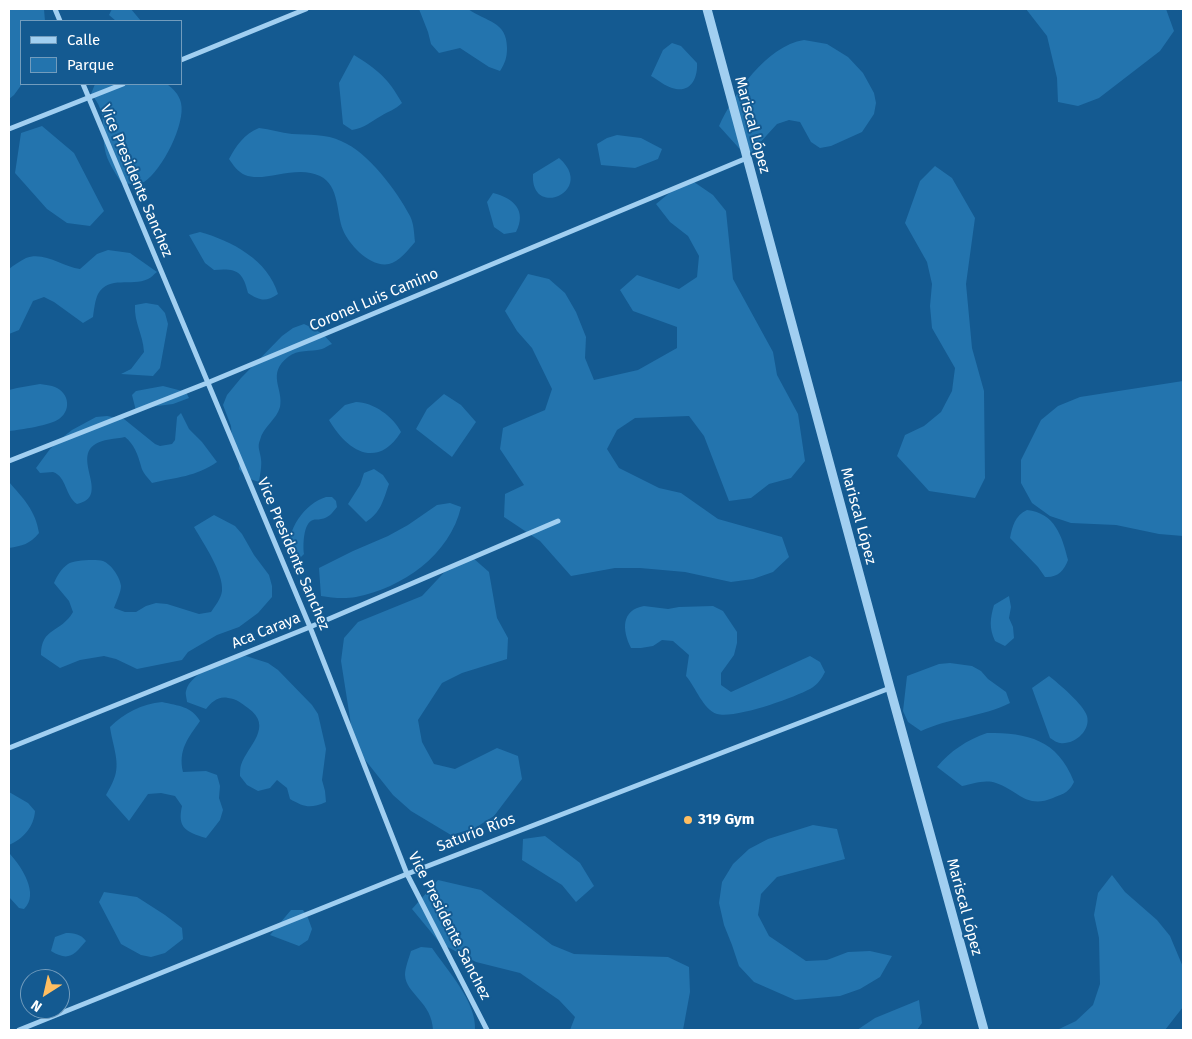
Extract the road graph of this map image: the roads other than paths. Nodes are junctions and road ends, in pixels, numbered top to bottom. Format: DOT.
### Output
graph roads {
  1 [pos="306,9"];
  2 [pos="707,9"];
  3 [pos="182,60"];
  4 [pos="83,85"];
  5 [pos="120,85"];
  6 [pos="88,98"];
  7 [pos="9,129"];
  8 [pos="747,158"];
  9 [pos="207,383"];
  10 [pos="9,461"];
  11 [pos="558,522"];
  12 [pos="310,627"];
  13 [pos="890,688"];
  14 [pos="9,748"];
  15 [pos="406,874"];
  16 [pos="19,1030"];
  17 [pos="487,1030"];
  18 [pos="984,1030"];
  1 -- 3 [label="street"];
  2 -- 8 [label="street, Mariscal López"];
  4 -- 6 [label="street, Vice Presidente Sanchez"];
  5 -- 6 [label="street"];
  6 -- 7 [label="street"];
  6 -- 9 [label="street, Vice Presidente Sanchez"];
  8 -- 9 [label="street, Coronel Luis Camino"];
  8 -- 13 [label="street, Mariscal López"];
  9 -- 10 [label="street, Coronel Luis Camino"];
  9 -- 12 [label="street, Vice Presidente Sanchez"];
  11 -- 12 [label="street, Aca Caraya"];
  12 -- 14 [label="street, Aca Caraya"];
  12 -- 15 [label="street, Vice Presidente Sanchez"];
  13 -- 15 [label="street, Saturio Ríos"];
  13 -- 18 [label="street, Mariscal López"];
  15 -- 16 [label="street, Saturio Ríos"];
  15 -- 17 [label="street, Vice Presidente Sanchez"];
}
